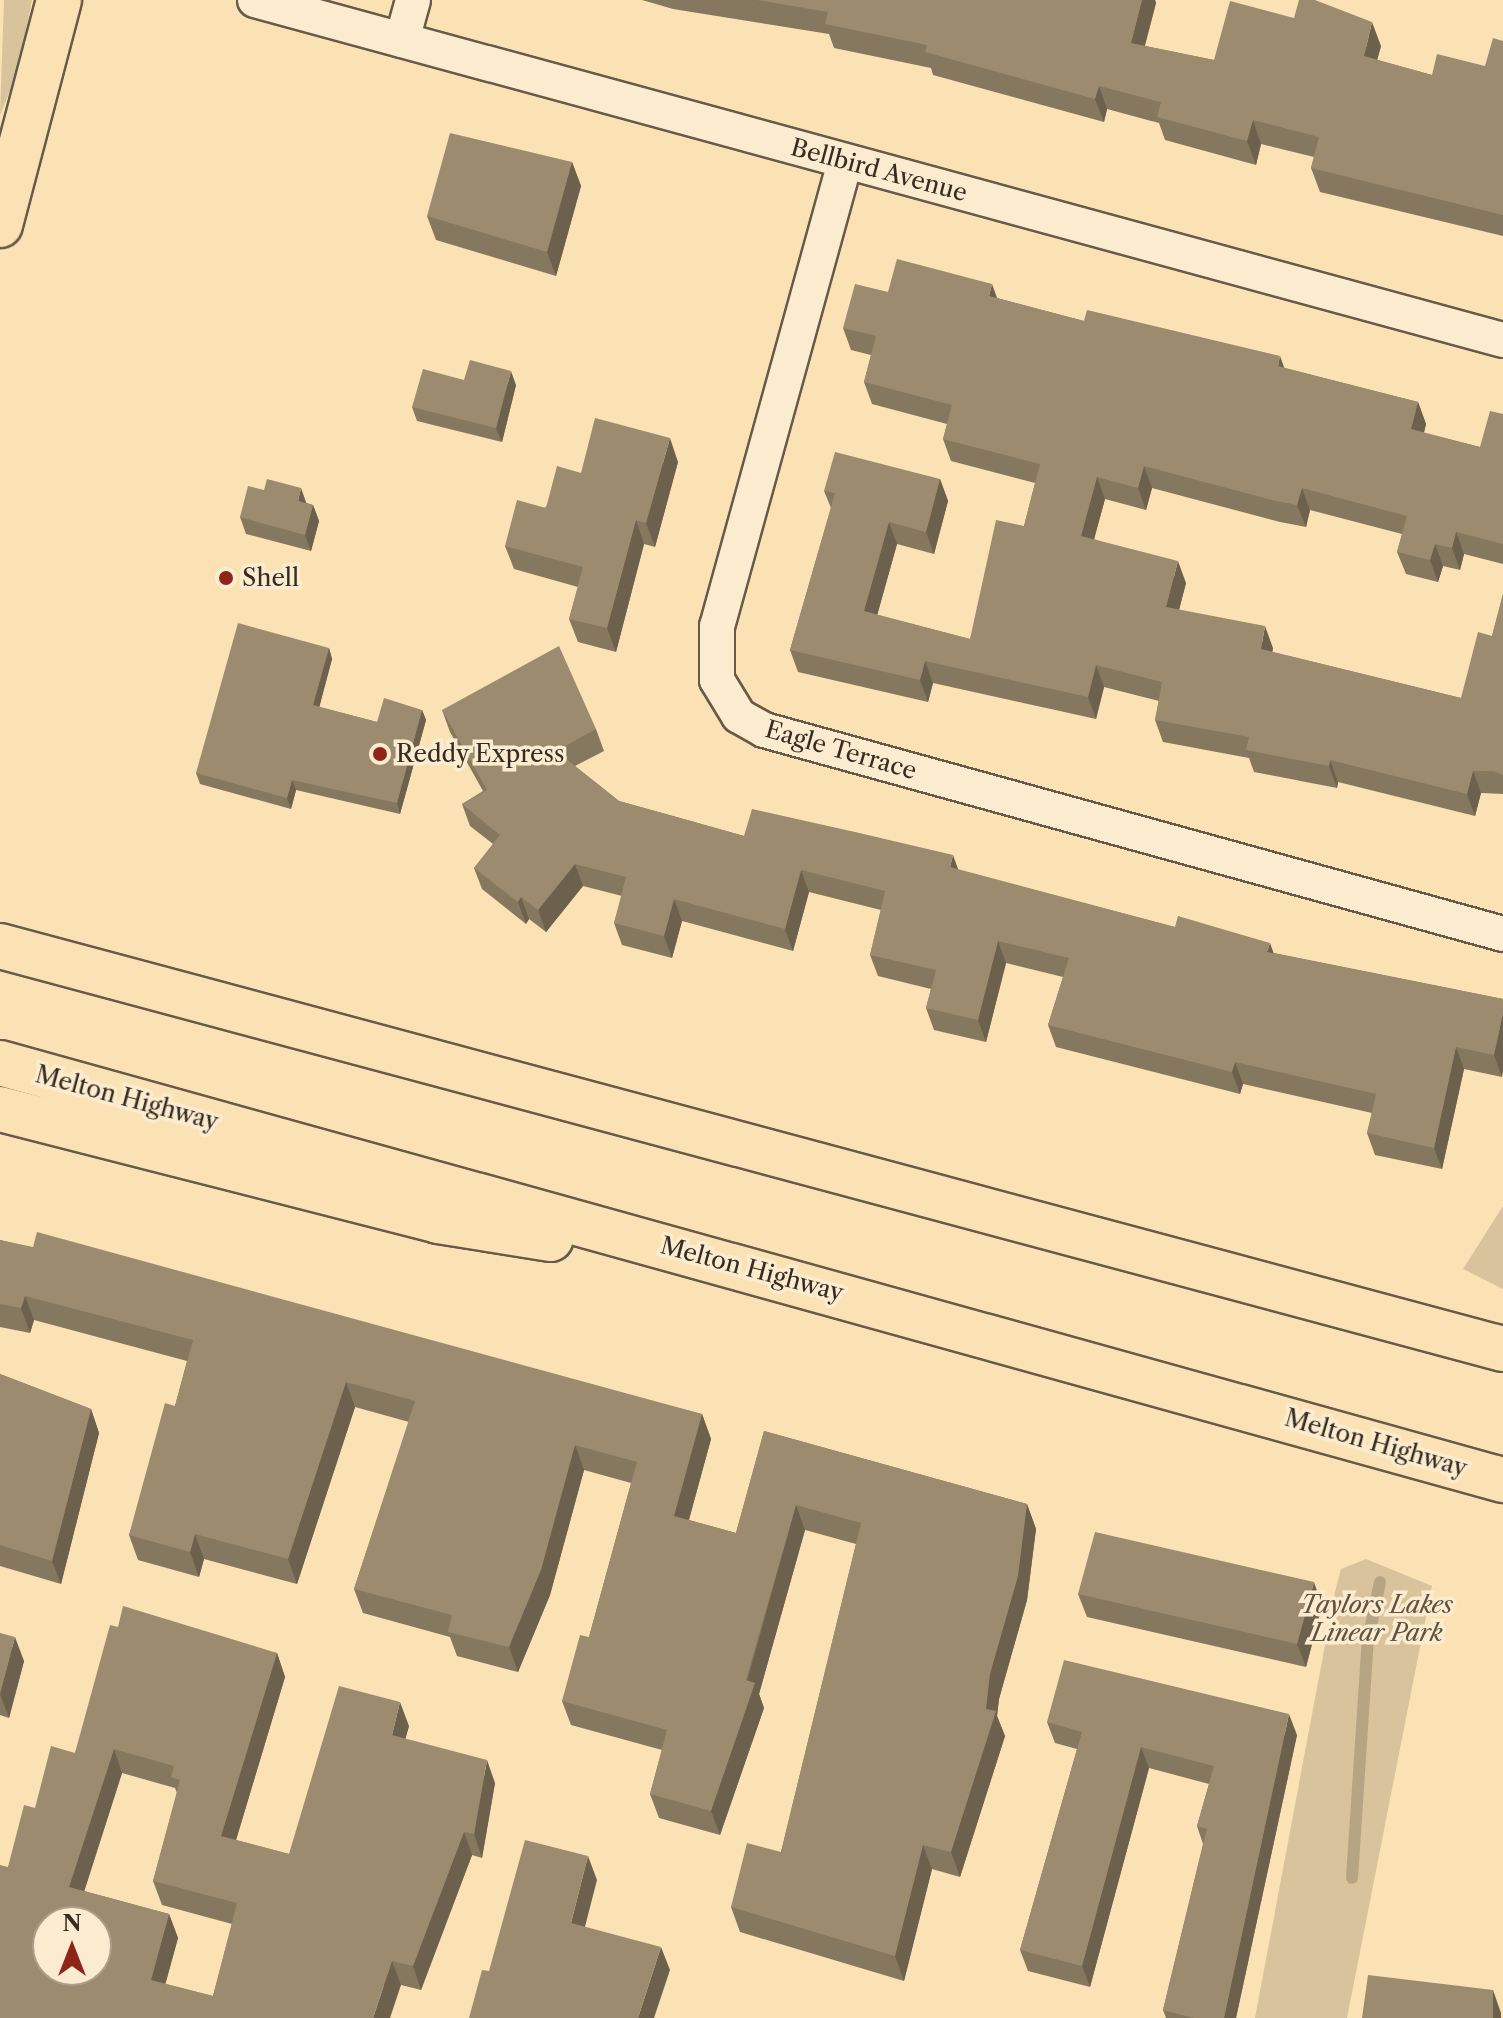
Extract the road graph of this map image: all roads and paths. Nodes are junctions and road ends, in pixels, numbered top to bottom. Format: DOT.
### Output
graph roads {
  1 [pos="59,0"];
  2 [pos="255,0"];
  3 [pos="413,0"];
  4 [pos="402,40"];
  5 [pos="845,162"];
  6 [pos="0,225"];
  7 [pos="1503,340"];
  8 [pos="1503,934"];
  9 [pos="0,946"];
  10 [pos="0,1063"];
  11 [pos="0,1109"];
  12 [pos="755,1270"];
  13 [pos="1503,1349"];
  14 [pos="1503,1480"];
  1 -- 6 [label="main road"];
  2 -- 4 [label="street, Bellbird Avenue"];
  3 -- 4 [label="street"];
  4 -- 5 [label="street, Bellbird Avenue"];
  5 -- 7 [label="street, Bellbird Avenue"];
  5 -- 8 [label="street, Eagle Terrace"];
  9 -- 13 [label="main road"];
  10 -- 12 [label="main road, Melton Highway"];
  11 -- 12 [label="main road"];
  12 -- 14 [label="main road, Melton Highway"];
}
